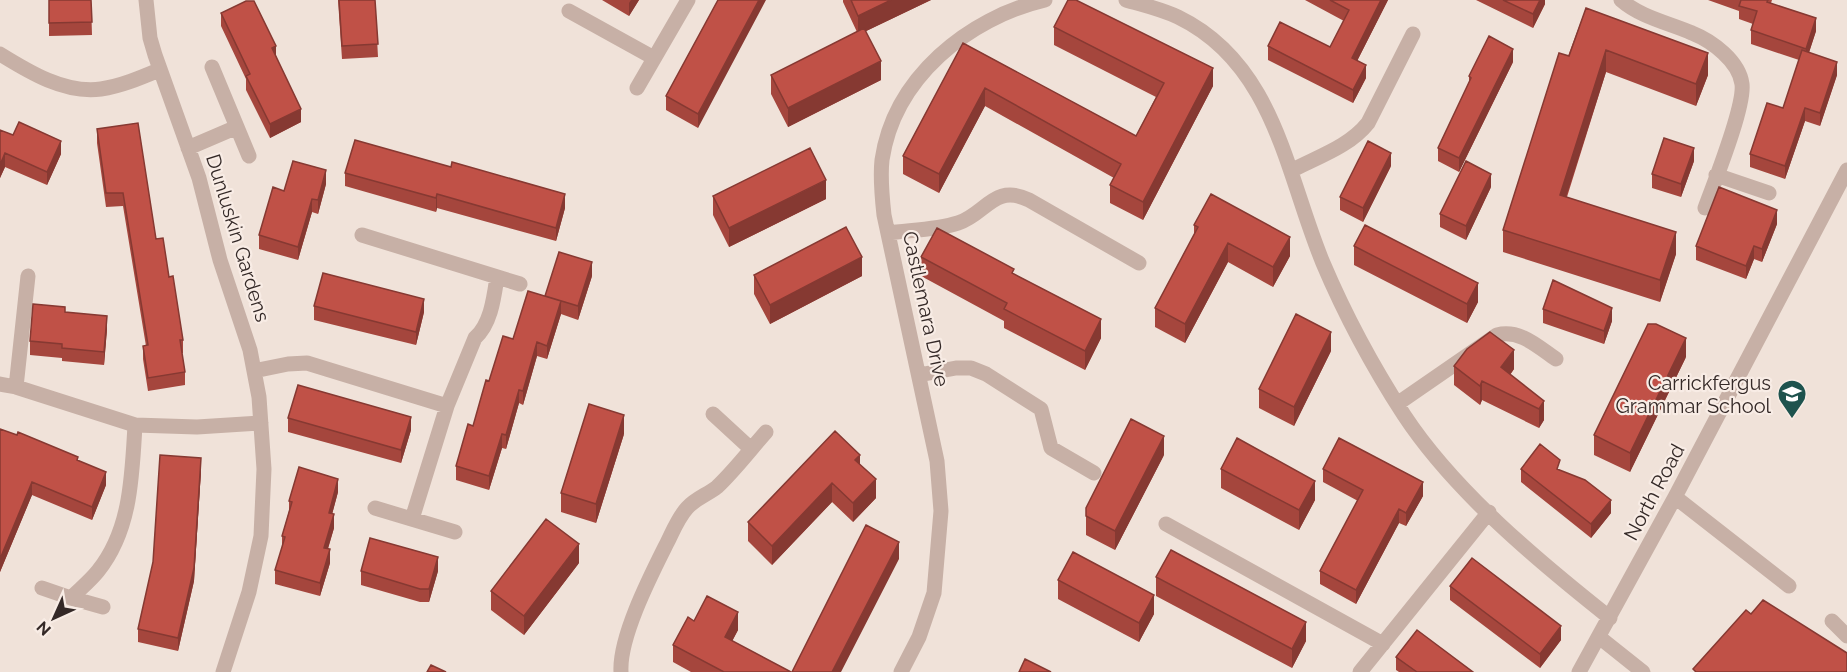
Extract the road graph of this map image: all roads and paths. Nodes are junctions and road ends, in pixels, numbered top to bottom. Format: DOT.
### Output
graph roads {
  1 [pos="146,0"];
  2 [pos="688,0"];
  3 [pos="1045,0"];
  4 [pos="1126,0"];
  5 [pos="1621,0"];
  6 [pos="1016,4"];
  7 [pos="569,12"];
  8 [pos="1413,34"];
  9 [pos="0,54"];
  10 [pos="654,58"];
  11 [pos="212,67"];
  12 [pos="159,70"];
  13 [pos="637,88"];
  14 [pos="237,127"];
  15 [pos="189,148"];
  16 [pos="249,156"];
  17 [pos="1291,171"];
  18 [pos="1847,171"];
  19 [pos="1716,175"];
  20 [pos="1769,193"];
  21 [pos="1705,208"];
  22 [pos="888,233"];
  23 [pos="362,235"];
  24 [pos="1139,263"];
  25 [pos="28,276"];
  26 [pos="497,277"];
  27 [pos="520,284"];
  28 [pos="1556,359"];
  29 [pos="254,371"];
  30 [pos="919,375"];
  31 [pos="0,384"];
  32 [pos="16,387"];
  33 [pos="1397,404"];
  34 [pos="447,406"];
  35 [pos="713,414"];
  36 [pos="261,423"];
  37 [pos="135,425"];
  38 [pos="766,432"];
  39 [pos="751,449"];
  40 [pos="1094,473"];
  41 [pos="1675,497"];
  42 [pos="375,508"];
  43 [pos="1489,512"];
  44 [pos="412,519"];
  45 [pos="1166,525"];
  46 [pos="455,532"];
  47 [pos="1789,586"];
  48 [pos="42,588"];
  49 [pos="72,598"];
  50 [pos="103,607"];
  51 [pos="1610,618"];
  52 [pos="1832,621"];
  53 [pos="1847,636"];
  54 [pos="1599,637"];
  55 [pos="1383,644"];
  56 [pos="223,672"];
  57 [pos="621,672"];
  58 [pos="901,672"];
  59 [pos="1360,672"];
  60 [pos="1580,672"];
  61 [pos="1643,672"];
  1 -- 12 [label="street, Dunluskin Gardens"];
  2 -- 10 [label="street"];
  3 -- 6 [label="street, Castlemara Drive"];
  4 -- 17 [label="street"];
  5 -- 19 [label="street"];
  6 -- 22 [label="street, Castlemara Drive"];
  7 -- 10 [label="street"];
  8 -- 17 [label="street"];
  9 -- 12 [label="street"];
  10 -- 13 [label="street"];
  11 -- 14 [label="street"];
  12 -- 15 [label="street, Dunluskin Gardens"];
  14 -- 15 [label="street"];
  14 -- 16 [label="street"];
  15 -- 29 [label="street, Dunluskin Gardens"];
  17 -- 33 [label="street"];
  18 -- 41 [label="street, North Road"];
  19 -- 20 [label="street"];
  19 -- 21 [label="street"];
  22 -- 24 [label="street"];
  22 -- 30 [label="street, Castlemara Drive"];
  23 -- 26 [label="street"];
  25 -- 32 [label="street"];
  26 -- 27 [label="street"];
  26 -- 34 [label="street"];
  28 -- 33 [label="street"];
  29 -- 34 [label="street"];
  29 -- 36 [label="street, Dunluskin Gardens"];
  30 -- 40 [label="street"];
  30 -- 58 [label="street, Castlemara Drive"];
  31 -- 32 [label="street"];
  32 -- 37 [label="street"];
  33 -- 43 [label="street"];
  34 -- 44 [label="street"];
  35 -- 39 [label="street"];
  36 -- 37 [label="street"];
  36 -- 56 [label="street, Dunluskin Gardens"];
  37 -- 49 [label="street"];
  38 -- 39 [label="street"];
  39 -- 57 [label="street"];
  41 -- 47 [label="street"];
  41 -- 51 [label="street, North Road"];
  42 -- 44 [label="street"];
  43 -- 51 [label="street"];
  43 -- 55 [label="street"];
  44 -- 46 [label="street"];
  45 -- 55 [label="street"];
  48 -- 49 [label="street"];
  49 -- 50 [label="street"];
  51 -- 54 [label="street, North Road"];
  52 -- 53 [label="street"];
  54 -- 60 [label="street, North Road"];
  54 -- 61 [label="street"];
  55 -- 59 [label="street"];
}
